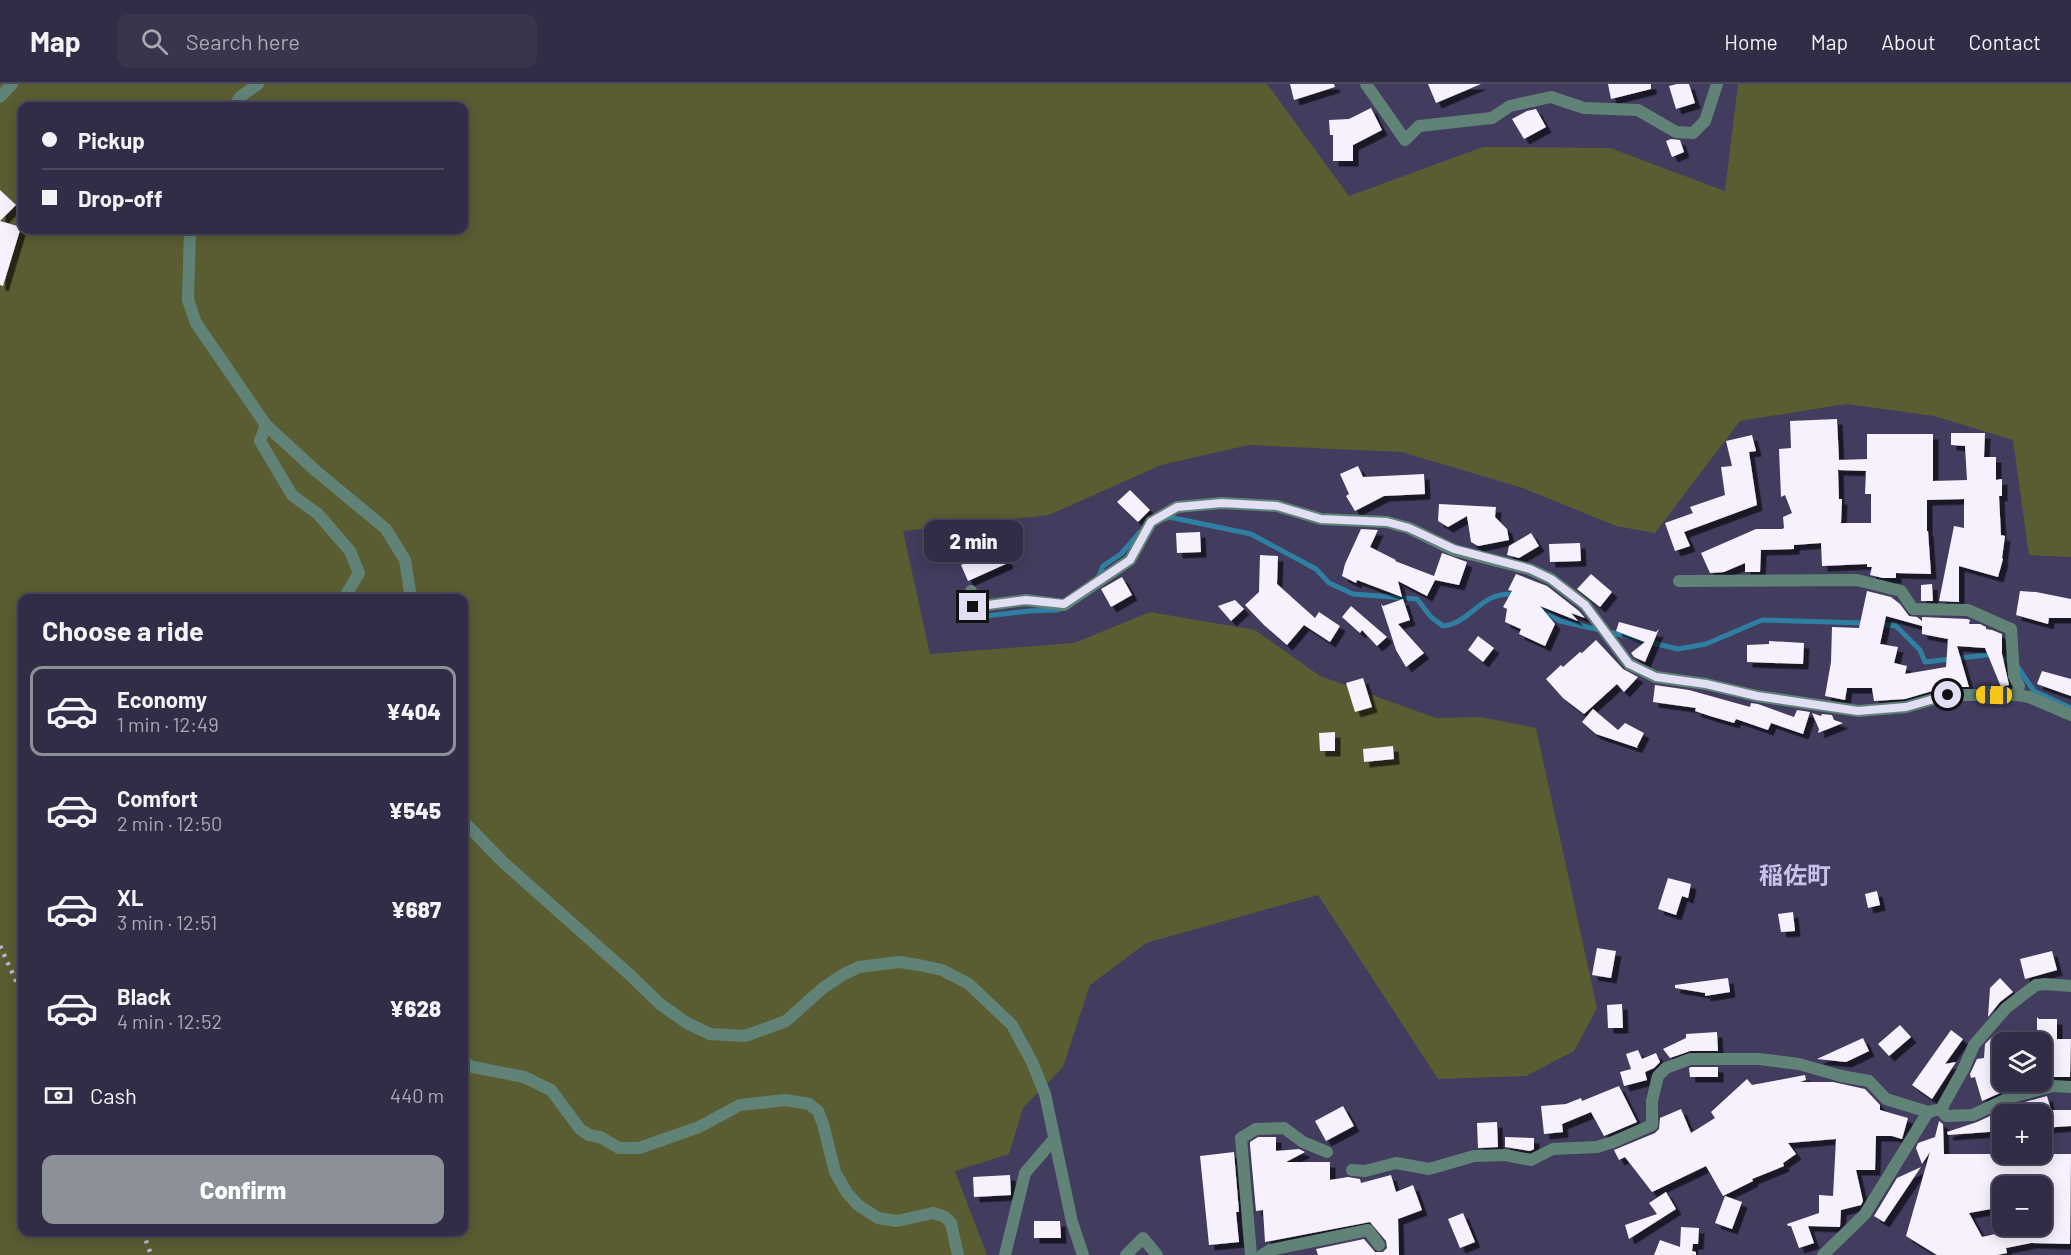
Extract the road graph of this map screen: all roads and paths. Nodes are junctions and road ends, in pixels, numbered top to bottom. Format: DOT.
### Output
graph roads {
  1 [pos="12,84"];
  2 [pos="258,84"];
  3 [pos="1366,84"];
  4 [pos="1717,84"];
  5 [pos="0,97"];
  6 [pos="237,102"];
  7 [pos="190,234"];
  8 [pos="266,425"];
  9 [pos="1679,581"];
  10 [pos="971,591"];
  11 [pos="346,594"];
  12 [pos="410,594"];
  13 [pos="2018,695"];
  14 [pos="2071,715"];
  15 [pos="468,826"];
  16 [pos="2071,986"];
  17 [pos="468,1064"];
  18 [pos="2071,1087"];
  19 [pos="1941,1109"];
  20 [pos="1928,1113"];
  21 [pos="1054,1139"];
  22 [pos="1327,1152"];
  23 [pos="1352,1170"];
  24 [pos="1379,1245"];
  25 [pos="958,1255"];
  26 [pos="1005,1255"];
  27 [pos="1083,1255"];
  28 [pos="1126,1255"];
  29 [pos="1157,1255"];
  30 [pos="1251,1255"];
  31 [pos="1262,1255"];
  32 [pos="1823,1255"];
  1 -- 5 [label="street"];
  2 -- 6 [label="street"];
  3 -- 4 [label="street"];
  7 -- 8 [label="street"];
  8 -- 11 [label="street"];
  8 -- 12 [label="street"];
  9 -- 13 [label="street"];
  10 -- 13 [label="street"];
  13 -- 14 [label="street"];
  15 -- 21 [label="street"];
  16 -- 19 [label="street"];
  17 -- 25 [label="street"];
  18 -- 19 [label="street"];
  19 -- 20 [label="street"];
  20 -- 23 [label="street"];
  20 -- 32 [label="street"];
  21 -- 26 [label="street"];
  21 -- 27 [label="street"];
  22 -- 30 [label="street"];
  24 -- 31 [label="street"];
  28 -- 29 [label="street"];
}
